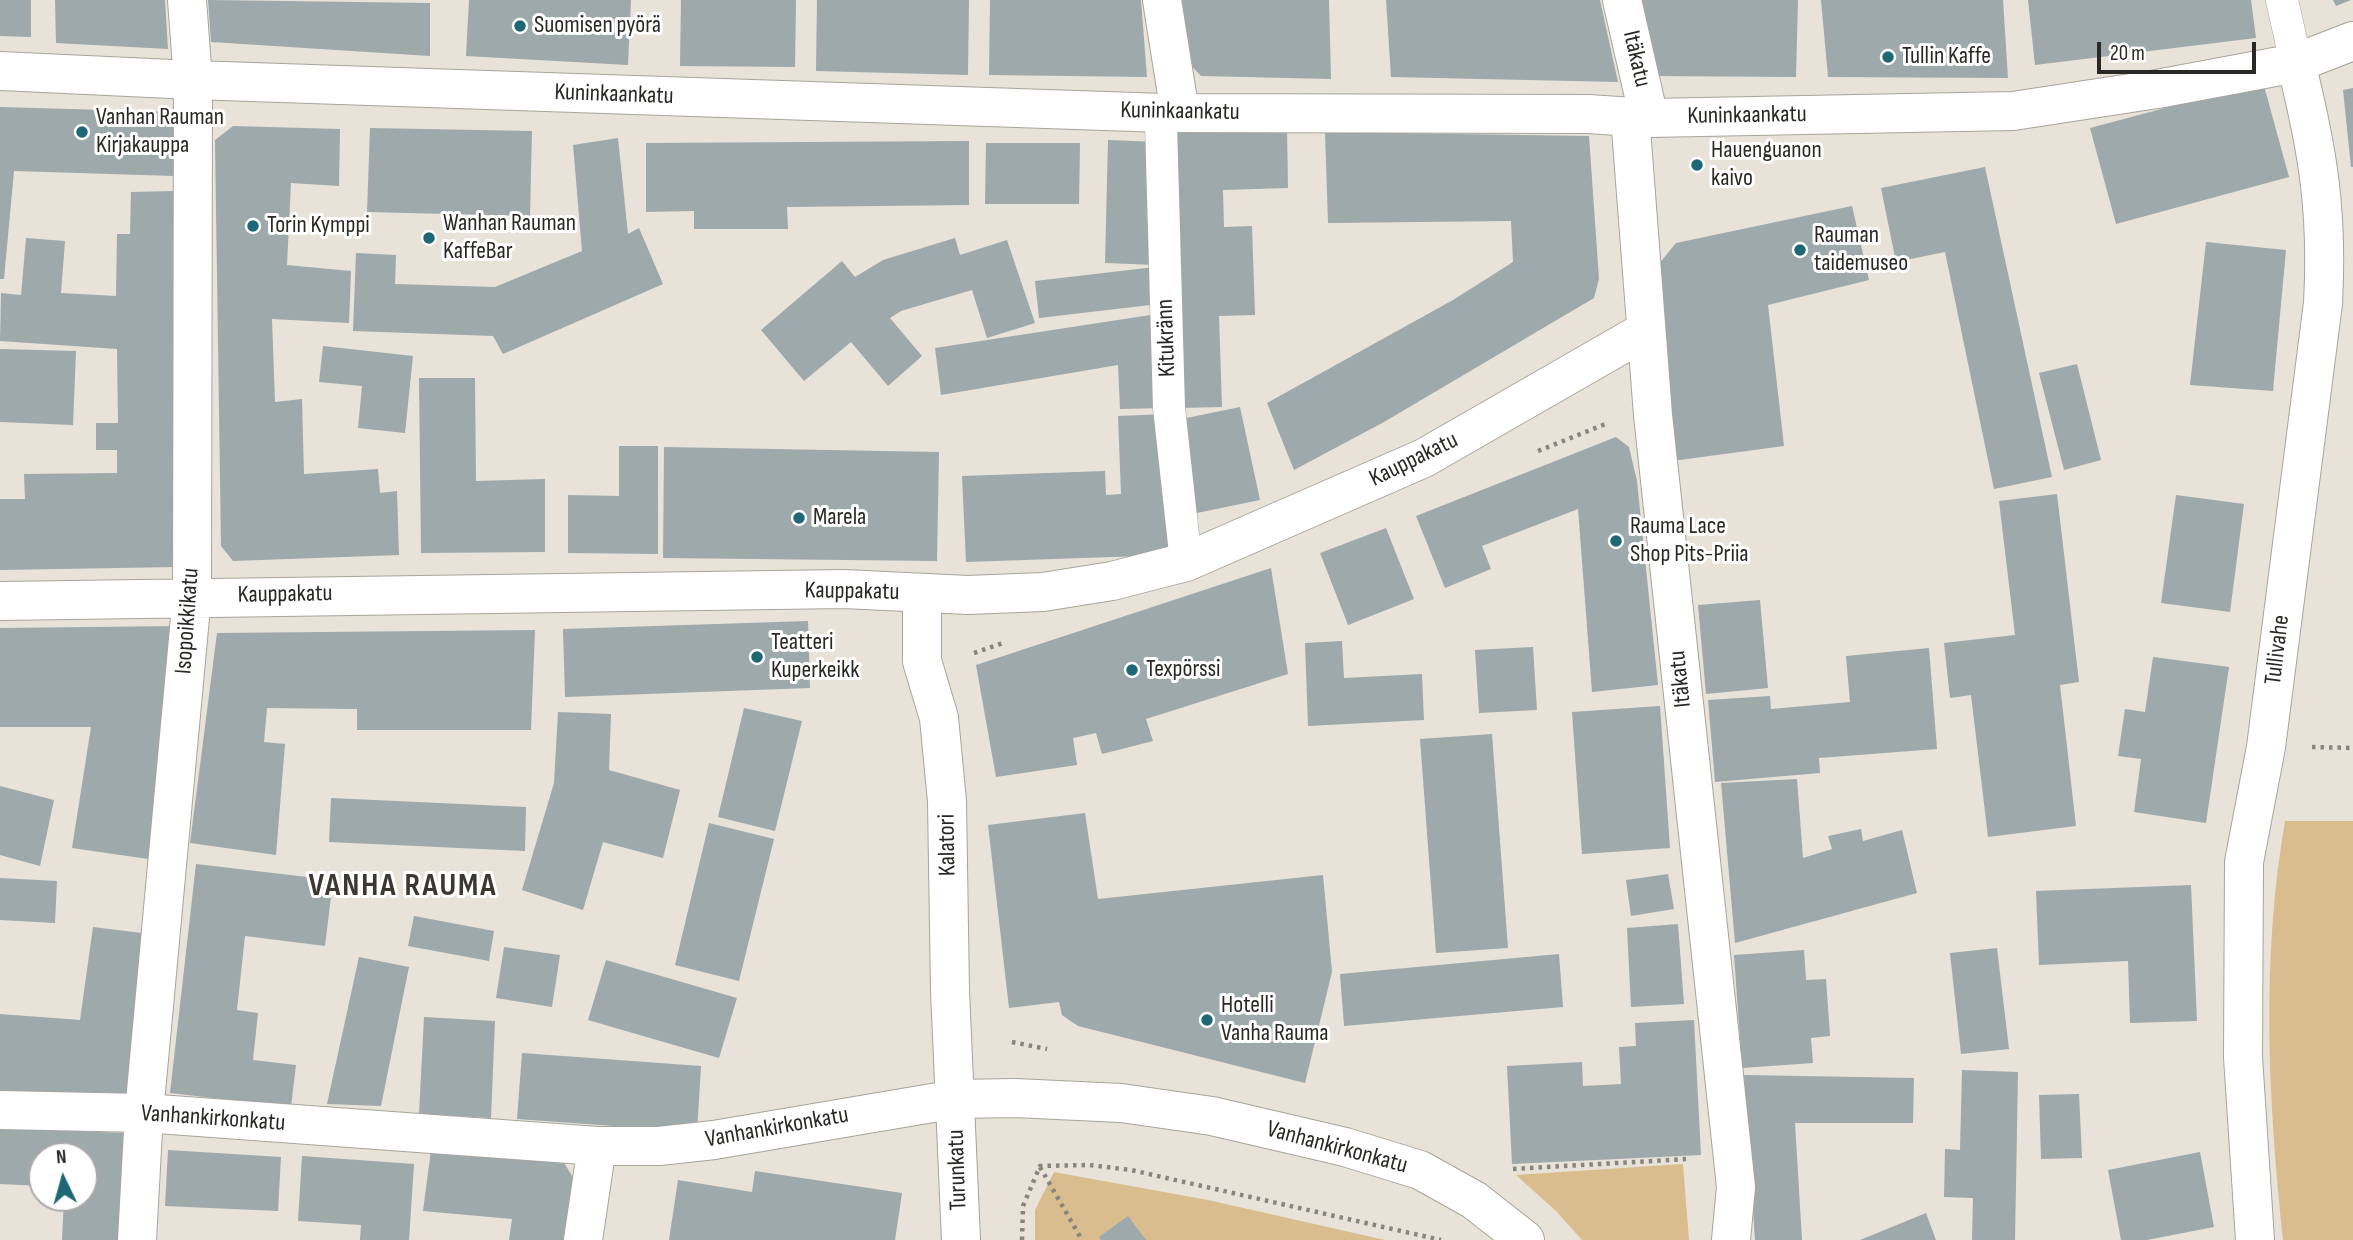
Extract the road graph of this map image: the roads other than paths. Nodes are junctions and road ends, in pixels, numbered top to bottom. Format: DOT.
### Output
graph roads {
  1 [pos="187,0"];
  2 [pos="1162,0"];
  3 [pos="1622,0"];
  4 [pos="2282,0"];
  5 [pos="2353,41"];
  6 [pos="2295,63"];
  7 [pos="0,71"];
  8 [pos="193,80"];
  9 [pos="1172,113"];
  10 [pos="1639,117"];
  11 [pos="1645,331"];
  12 [pos="1186,562"];
  13 [pos="922,594"];
  14 [pos="192,596"];
  15 [pos="0,601"];
  16 [pos="956,1099"];
  17 [pos="0,1110"];
  18 [pos="145,1113"];
  19 [pos="597,1146"];
  20 [pos="137,1240"];
  21 [pos="583,1240"];
  22 [pos="961,1240"];
  23 [pos="1525,1240"];
  24 [pos="1731,1240"];
  25 [pos="2255,1240"];
  1 -- 8 [label="street, Isopoikkikatu"];
  2 -- 9 [label="street"];
  3 -- 10 [label="street, Itäkatu"];
  4 -- 6 [label="lane"];
  5 -- 6 [label="street, Kuninkaankatu"];
  6 -- 10 [label="street, Kuninkaankatu"];
  6 -- 25 [label="street, Tullivahe"];
  7 -- 8 [label="street, Kuninkaankatu"];
  8 -- 9 [label="street, Kuninkaankatu"];
  8 -- 14 [label="street, Isopoikkikatu"];
  9 -- 10 [label="street, Kuninkaankatu"];
  9 -- 12 [label="lane, Kitukränn"];
  10 -- 11 [label="street, Itäkatu"];
  11 -- 12 [label="street, Kauppakatu"];
  11 -- 24 [label="street, Itäkatu"];
  12 -- 13 [label="street, Kauppakatu"];
  13 -- 14 [label="street, Kauppakatu"];
  13 -- 16 [label="street, Kalatori"];
  14 -- 15 [label="street, Kauppakatu"];
  14 -- 18 [label="street, Isopoikkikatu"];
  16 -- 19 [label="street, Vanhankirkonkatu"];
  16 -- 22 [label="street, Turunkatu"];
  16 -- 23 [label="street, Vanhankirkonkatu"];
  17 -- 18 [label="street, Vanhankirkonkatu"];
  18 -- 19 [label="street, Vanhankirkonkatu"];
  18 -- 20 [label="street, Isopoikkikatu"];
  19 -- 21 [label="street"];
}
